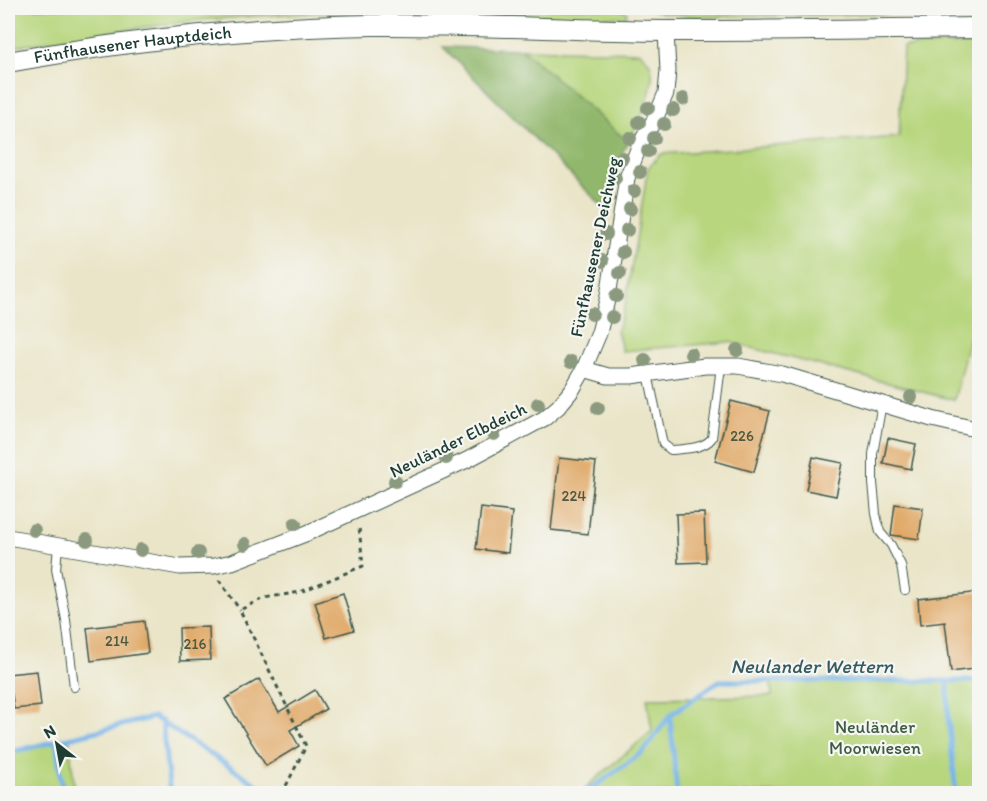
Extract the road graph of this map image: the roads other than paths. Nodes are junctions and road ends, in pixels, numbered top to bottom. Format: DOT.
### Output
graph roads {
  1 [pos="980,28"];
  2 [pos="666,31"];
  3 [pos="8,62"];
  4 [pos="720,366"];
  5 [pos="584,369"];
  6 [pos="648,374"];
  7 [pos="882,404"];
  8 [pos="980,430"];
  9 [pos="8,537"];
  10 [pos="58,546"];
  11 [pos="905,590"];
  12 [pos="75,687"];
  1 -- 2 [label="street, Fünfhausener Hauptdeich"];
  2 -- 3 [label="street, Fünfhausener Hauptdeich"];
  2 -- 5 [label="street, Fünfhausener Deichweg"];
  4 -- 6 [label="street"];
  4 -- 6 [label="lane"];
  4 -- 7 [label="street"];
  5 -- 6 [label="street"];
  5 -- 10 [label="street, Neuländer Elbdeich"];
  7 -- 8 [label="street"];
  7 -- 11 [label="lane"];
  9 -- 10 [label="street, Neuländer Elbdeich"];
  10 -- 12 [label="lane"];
}
